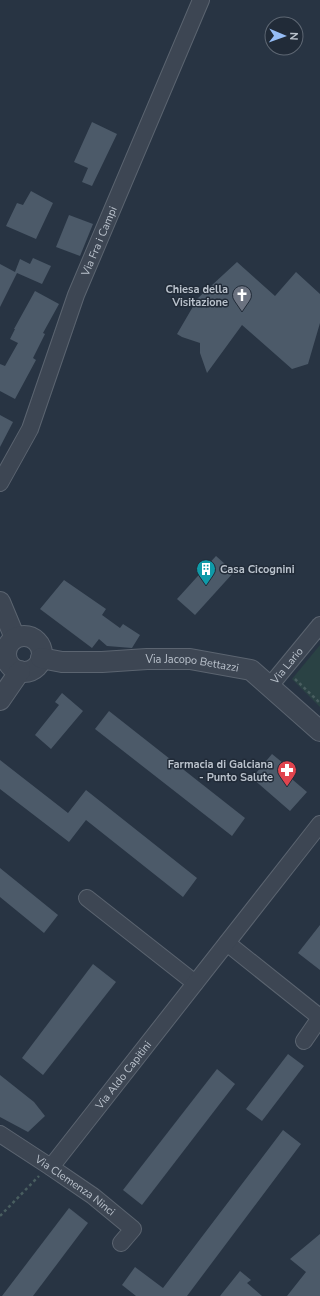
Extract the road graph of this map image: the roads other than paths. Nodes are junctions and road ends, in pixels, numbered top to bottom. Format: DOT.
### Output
graph roads {
  1 [pos="201,0"];
  2 [pos="0,483"];
  3 [pos="0,602"];
  4 [pos="320,625"];
  5 [pos="15,638"];
  6 [pos="41,658"];
  7 [pos="20,671"];
  8 [pos="269,687"];
  9 [pos="0,700"];
  10 [pos="320,731"];
  11 [pos="320,824"];
  12 [pos="87,898"];
  13 [pos="227,943"];
  14 [pos="195,983"];
  15 [pos="304,1041"];
  16 [pos="0,1134"];
  17 [pos="50,1166"];
  18 [pos="121,1243"];
  1 -- 2 [label="street, Via Fra i Campi"];
  3 -- 5 [label="street"];
  4 -- 8 [label="street, Via Lario"];
  5 -- 6 [label="street"];
  5 -- 7 [label="street"];
  6 -- 7 [label="street"];
  6 -- 8 [label="street, Via Jacopo Bettazzi"];
  7 -- 9 [label="street"];
  8 -- 10 [label="street, Via Jacopo Bettazzi"];
  11 -- 13 [label="street, Via Aldo Capitini"];
  12 -- 14 [label="street"];
  13 -- 14 [label="street, Via Aldo Capitini"];
  13 -- 15 [label="street"];
  14 -- 17 [label="street, Via Aldo Capitini"];
  16 -- 17 [label="street, Via Clemenza Ninci"];
  17 -- 18 [label="street, Via Clemenza Ninci"];
}
